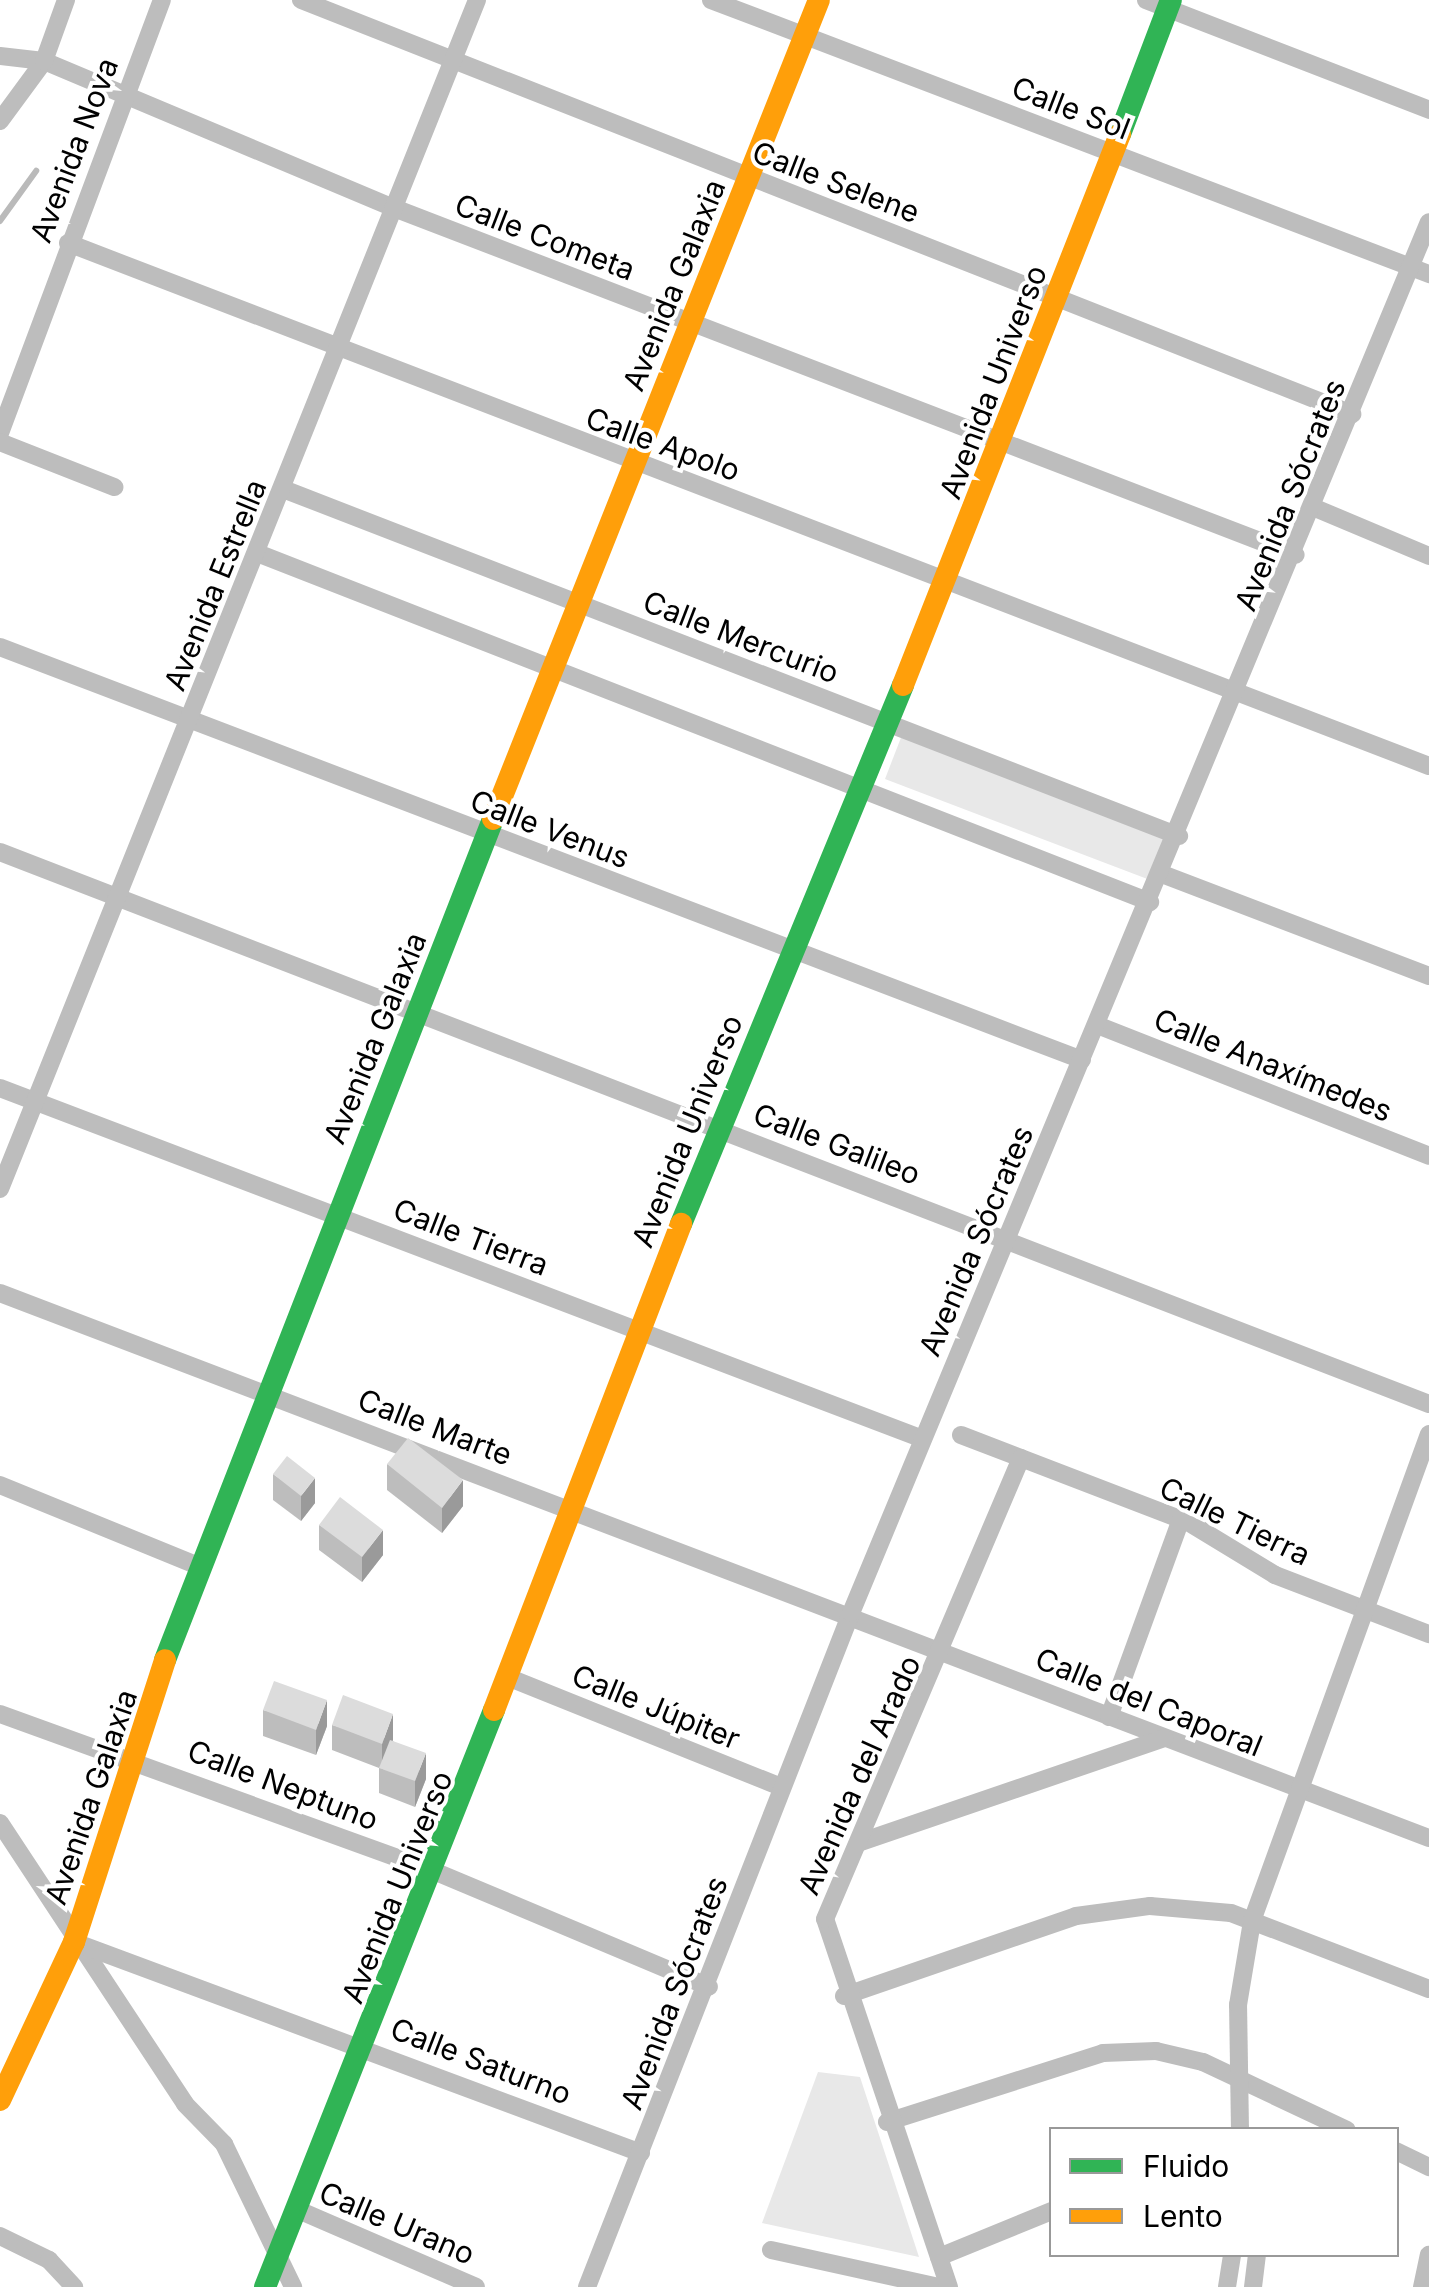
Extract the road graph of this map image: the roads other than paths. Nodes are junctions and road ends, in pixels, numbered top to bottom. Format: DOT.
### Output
graph roads {
  1 [pos="66,0"];
  2 [pos="162,0"];
  3 [pos="301,0"];
  4 [pos="478,0"];
  5 [pos="712,0"];
  6 [pos="819,0"];
  7 [pos="1162,3"];
  8 [pos="805,35"];
  9 [pos="0,56"];
  10 [pos="44,61"];
  11 [pos="452,63"];
  12 [pos="124,93"];
  13 [pos="1429,110"];
  14 [pos="0,120"];
  15 [pos="1112,152"];
  16 [pos="748,178"];
  17 [pos="394,208"];
  18 [pos="1429,222"];
  19 [pos="68,243"];
  20 [pos="1420,270"];
  21 [pos="1059,297"];
  22 [pos="691,323"];
  23 [pos="337,352"];
  24 [pos="1352,414"];
  25 [pos="0,433"];
  26 [pos="0,442"];
  27 [pos="1002,442"];
  28 [pos="636,464"];
  29 [pos="114,487"];
  30 [pos="283,489"];
  31 [pos="1314,508"];
  32 [pos="257,552"];
  33 [pos="1296,555"];
  34 [pos="1429,556"];
  35 [pos="946,581"];
  36 [pos="580,604"];
  37 [pos="0,648"];
  38 [pos="554,669"];
  39 [pos="1241,692"];
  40 [pos="190,722"];
  41 [pos="888,723"];
  42 [pos="1429,766"];
  43 [pos="860,788"];
  44 [pos="488,835"];
  45 [pos="1179,836"];
  46 [pos="0,852"];
  47 [pos="1162,874"];
  48 [pos="119,897"];
  49 [pos="1150,902"];
  50 [pos="794,950"];
  51 [pos="1429,976"];
  52 [pos="418,1012"];
  53 [pos="1097,1025"];
  54 [pos="1082,1060"];
  55 [pos="0,1088"];
  56 [pos="36,1101"];
  57 [pos="720,1129"];
  58 [pos="1429,1156"];
  59 [pos="0,1189"];
  60 [pos="336,1216"];
  61 [pos="1008,1240"];
  62 [pos="0,1293"];
  63 [pos="638,1330"];
  64 [pos="266,1392"];
  65 [pos="1429,1404"];
  66 [pos="1429,1434"];
  67 [pos="961,1435"];
  68 [pos="922,1439"];
  69 [pos="1021,1458"];
  70 [pos="0,1485"];
  71 [pos="566,1506"];
  72 [pos="1181,1520"];
  73 [pos="196,1565"];
  74 [pos="1362,1608"];
  75 [pos="851,1613"];
  76 [pos="1429,1634"];
  77 [pos="945,1648"];
  78 [pos="510,1678"];
  79 [pos="0,1714"];
  80 [pos="1110,1717"];
  81 [pos="1165,1738"];
  82 [pos="138,1759"];
  83 [pos="781,1787"];
  84 [pos="1298,1790"];
  85 [pos="2,1830"];
  86 [pos="1429,1838"];
  87 [pos="858,1844"];
  88 [pos="436,1872"];
  89 [pos="1252,1921"];
  90 [pos="74,1942"];
  91 [pos="709,1987"];
  92 [pos="1429,1989"];
  93 [pos="844,1996"];
  94 [pos="366,2046"];
  95 [pos="1237,2079"];
  96 [pos="0,2100"];
  97 [pos="887,2122"];
  98 [pos="1240,2127"];
  99 [pos="1341,2127"];
  100 [pos="1399,2152"];
  101 [pos="641,2153"];
  102 [pos="1429,2167"];
  103 [pos="296,2210"];
  104 [pos="1049,2212"];
  105 [pos="0,2236"];
  106 [pos="771,2250"];
  107 [pos="1429,2255"];
  108 [pos="1232,2257"];
  109 [pos="1257,2257"];
  110 [pos="938,2258"];
  111 [pos="274,2263"];
  112 [pos="74,2287"];
  113 [pos="264,2287"];
  114 [pos="294,2287"];
  115 [pos="476,2287"];
  116 [pos="587,2287"];
  117 [pos="940,2287"];
  118 [pos="949,2287"];
  119 [pos="1228,2287"];
  120 [pos="1253,2287"];
  121 [pos="1422,2287"];
  1 -- 10 [label="street"];
  2 -- 12 [label="street, Avenida Nova"];
  3 -- 11 [label="street, Calle Selene"];
  4 -- 11 [label="street, Avenida Estrella"];
  5 -- 8 [label="street, Calle Sol"];
  6 -- 8 [label="street, Avenida Galaxia"];
  7 -- 13 [label="street"];
  7 -- 15 [label="street, Avenida Universo"];
  8 -- 15 [label="street, Calle Sol"];
  8 -- 16 [label="street, Avenida Galaxia"];
  9 -- 10 [label="street, Calle Cometa"];
  10 -- 12 [label="street, Calle Cometa"];
  10 -- 14 [label="street"];
  11 -- 16 [label="street, Calle Selene"];
  11 -- 17 [label="street, Avenida Estrella"];
  12 -- 17 [label="street, Calle Cometa"];
  12 -- 19 [label="street, Avenida Nova"];
  15 -- 20 [label="street, Calle Sol"];
  15 -- 21 [label="street, Avenida Universo"];
  16 -- 21 [label="street, Calle Selene"];
  16 -- 22 [label="street, Avenida Galaxia"];
  17 -- 22 [label="street, Calle Cometa"];
  17 -- 23 [label="street, Avenida Estrella"];
  18 -- 20 [label="street, Avenida Sócrates"];
  19 -- 23 [label="street, Calle Apolo"];
  19 -- 25 [label="street, Avenida Nova"];
  20 -- 24 [label="street, Avenida Sócrates"];
  21 -- 24 [label="street, Calle Selene"];
  21 -- 27 [label="street, Avenida Universo"];
  22 -- 27 [label="street, Calle Cometa"];
  22 -- 28 [label="street, Avenida Galaxia"];
  23 -- 28 [label="street, Calle Apolo"];
  23 -- 30 [label="street, Avenida Estrella"];
  24 -- 31 [label="street, Avenida Sócrates"];
  26 -- 29 [label="street"];
  27 -- 33 [label="street, Calle Cometa"];
  27 -- 35 [label="street, Avenida Universo"];
  28 -- 35 [label="street, Calle Apolo"];
  28 -- 36 [label="street, Avenida Galaxia"];
  30 -- 32 [label="street, Avenida Estrella"];
  30 -- 36 [label="street, Calle Mercurio"];
  31 -- 33 [label="street, Avenida Sócrates"];
  31 -- 34 [label="street"];
  32 -- 38 [label="street"];
  32 -- 40 [label="street, Avenida Estrella"];
  33 -- 39 [label="street, Avenida Sócrates"];
  35 -- 39 [label="street, Calle Apolo"];
  35 -- 41 [label="street, Avenida Universo"];
  36 -- 38 [label="street, Avenida Galaxia"];
  36 -- 41 [label="street, Calle Mercurio"];
  37 -- 40 [label="street, Calle Venus"];
  38 -- 43 [label="street"];
  38 -- 44 [label="street, Avenida Galaxia"];
  39 -- 42 [label="street, Calle Apolo"];
  39 -- 45 [label="street, Avenida Sócrates"];
  40 -- 44 [label="street, Calle Venus"];
  40 -- 48 [label="street, Avenida Estrella"];
  41 -- 43 [label="street, Avenida Universo"];
  41 -- 45 [label="street, Calle Mercurio"];
  43 -- 49 [label="street"];
  43 -- 50 [label="street, Avenida Universo"];
  44 -- 50 [label="street, Calle Venus"];
  44 -- 52 [label="street, Avenida Galaxia"];
  45 -- 47 [label="street, Avenida Sócrates"];
  46 -- 48 [label="street, Calle Galileo"];
  47 -- 49 [label="street, Avenida Sócrates"];
  47 -- 51 [label="street"];
  48 -- 52 [label="street, Calle Galileo"];
  48 -- 56 [label="street, Avenida Estrella"];
  49 -- 53 [label="street, Avenida Sócrates"];
  50 -- 54 [label="street, Calle Venus"];
  50 -- 57 [label="street, Avenida Universo"];
  52 -- 57 [label="street, Calle Galileo"];
  52 -- 60 [label="street, Avenida Galaxia"];
  53 -- 54 [label="street, Avenida Sócrates"];
  53 -- 58 [label="street, Calle Anaxímedes"];
  54 -- 61 [label="street, Avenida Sócrates"];
  55 -- 56 [label="street, Calle Tierra"];
  56 -- 59 [label="street, Avenida Estrella"];
  56 -- 60 [label="street, Calle Tierra"];
  57 -- 61 [label="street, Calle Galileo"];
  57 -- 63 [label="street, Avenida Universo"];
  60 -- 63 [label="street, Calle Tierra"];
  60 -- 64 [label="street, Avenida Galaxia"];
  61 -- 65 [label="street, Calle Galileo"];
  61 -- 68 [label="street, Avenida Sócrates"];
  62 -- 64 [label="street, Calle Marte"];
  63 -- 68 [label="street, Calle Tierra"];
  63 -- 71 [label="street, Avenida Universo"];
  64 -- 71 [label="street, Calle Marte"];
  64 -- 73 [label="street, Avenida Galaxia"];
  66 -- 74 [label="street"];
  67 -- 69 [label="street, Calle Tierra"];
  68 -- 75 [label="street, Avenida Sócrates"];
  69 -- 72 [label="street, Calle Tierra"];
  69 -- 77 [label="street, Avenida del Arado"];
  70 -- 73 [label="street"];
  71 -- 75 [label="street, Calle Marte"];
  71 -- 78 [label="street, Avenida Universo"];
  72 -- 74 [label="street, Calle Tierra"];
  72 -- 80 [label="street"];
  73 -- 82 [label="street, Avenida Galaxia"];
  74 -- 76 [label="street, Calle Tierra"];
  74 -- 84 [label="street"];
  75 -- 77 [label="street, Calle del Caporal"];
  75 -- 83 [label="street, Avenida Sócrates"];
  77 -- 80 [label="street, Calle del Caporal"];
  77 -- 87 [label="street, Avenida del Arado"];
  78 -- 83 [label="street, Calle Júpiter"];
  78 -- 88 [label="street, Avenida Universo"];
  79 -- 82 [label="street, Calle Neptuno"];
  80 -- 81 [label="street, Calle del Caporal"];
  81 -- 84 [label="street, Calle del Caporal"];
  81 -- 87 [label="street"];
  82 -- 88 [label="street, Calle Neptuno"];
  82 -- 90 [label="street, Avenida Galaxia"];
  83 -- 91 [label="street, Avenida Sócrates"];
  84 -- 86 [label="street, Calle del Caporal"];
  84 -- 89 [label="street"];
  85 -- 90 [label="street"];
  87 -- 93 [label="street, Avenida del Arado"];
  88 -- 91 [label="street, Calle Neptuno"];
  88 -- 94 [label="street, Avenida Universo"];
  89 -- 92 [label="street"];
  89 -- 93 [label="street"];
  89 -- 95 [label="street"];
  90 -- 94 [label="street, Calle Saturno"];
  90 -- 96 [label="street, Avenida Galaxia"];
  90 -- 111 [label="street"];
  91 -- 101 [label="street, Avenida Sócrates"];
  93 -- 97 [label="street, Avenida del Arado"];
  94 -- 101 [label="street, Calle Saturno"];
  94 -- 103 [label="street, Avenida Universo"];
  95 -- 97 [label="street"];
  95 -- 98 [label="street"];
  95 -- 99 [label="street"];
  97 -- 110 [label="street, Avenida del Arado"];
  100 -- 102 [label="street"];
  101 -- 116 [label="street, Avenida Sócrates"];
  103 -- 111 [label="street, Avenida Universo"];
  103 -- 115 [label="street, Calle Urano"];
  104 -- 110 [label="street"];
  105 -- 112 [label="street"];
  106 -- 117 [label="street"];
  107 -- 121 [label="street"];
  108 -- 119 [label="street"];
  109 -- 120 [label="street"];
  110 -- 118 [label="street, Avenida del Arado"];
  111 -- 113 [label="street, Avenida Universo"];
  111 -- 114 [label="street"];
}
